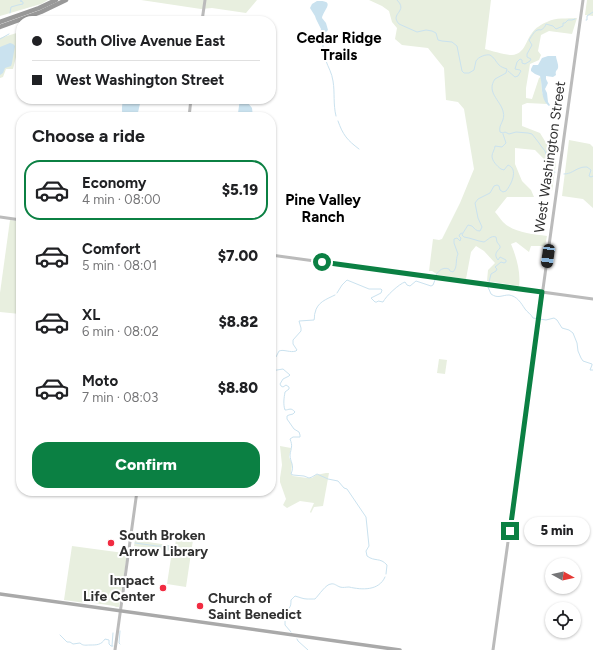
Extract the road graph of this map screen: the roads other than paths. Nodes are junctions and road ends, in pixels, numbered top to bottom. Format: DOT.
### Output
graph roads {
  1 [pos="56,0"];
  2 [pos="66,0"];
  3 [pos="205,0"];
  4 [pos="583,0"];
  5 [pos="16,16"];
  6 [pos="17,16"];
  7 [pos="29,16"];
  8 [pos="203,16"];
  9 [pos="0,22"];
  10 [pos="16,22"];
  11 [pos="0,29"];
  12 [pos="0,217"];
  13 [pos="16,219"];
  14 [pos="276,256"];
  15 [pos="542,292"];
  16 [pos="593,299"];
  17 [pos="137,496"];
  18 [pos="0,594"];
  19 [pos="120,611"];
  20 [pos="115,650"];
  21 [pos="400,650"];
  22 [pos="493,650"];
  1 -- 6 [label="highway"];
  2 -- 7 [label="highway"];
  3 -- 8 [label="main road"];
  4 -- 15 [label="main road, West Washington Street"];
  5 -- 9 [label="highway"];
  10 -- 11 [label="highway"];
  12 -- 13 [label="main road"];
  14 -- 15 [label="main road"];
  15 -- 16 [label="main road"];
  15 -- 22 [label="main road, West Washington Street"];
  17 -- 19 [label="main road"];
  18 -- 19 [label="main road"];
  19 -- 20 [label="main road"];
  19 -- 21 [label="main road"];
}
